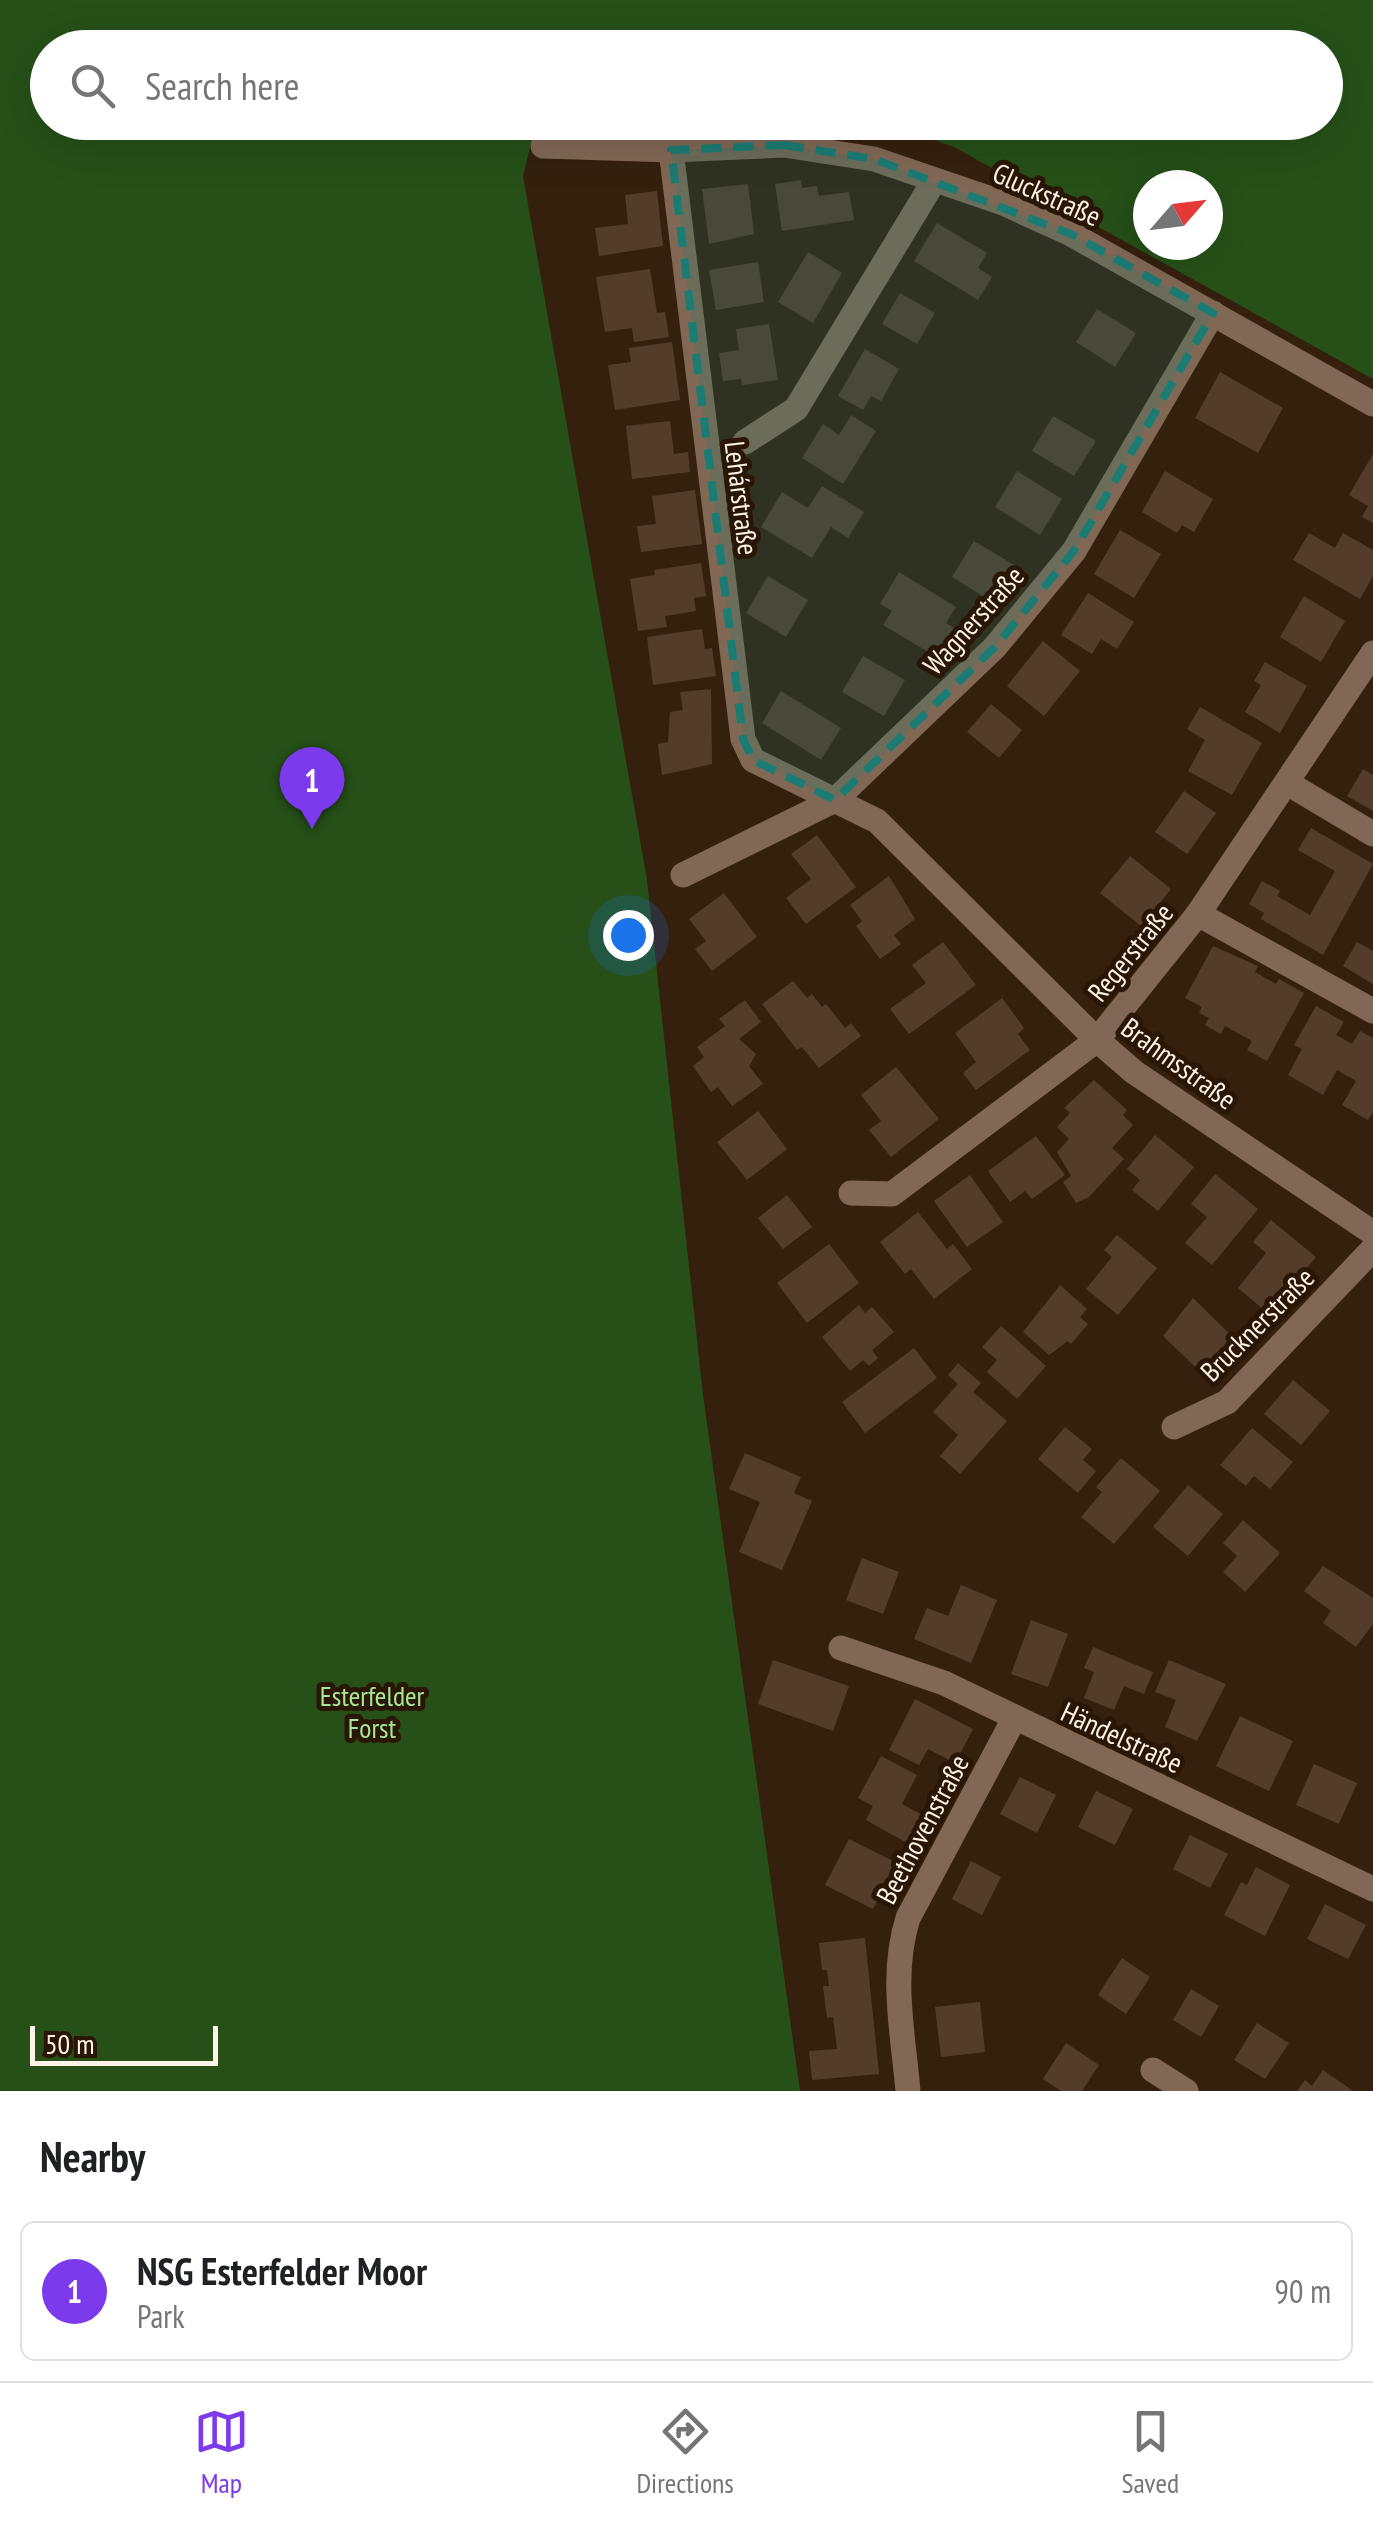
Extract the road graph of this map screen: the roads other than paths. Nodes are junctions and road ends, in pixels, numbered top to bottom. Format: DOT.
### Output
graph roads {
  1 [pos="543,146"];
  2 [pos="672,150"];
  3 [pos="934,182"];
  4 [pos="1213,313"];
  5 [pos="1373,404"];
  6 [pos="745,442"];
  7 [pos="1373,654"];
  8 [pos="1290,784"];
  9 [pos="836,800"];
  10 [pos="1373,834"];
  11 [pos="683,875"];
  12 [pos="1198,914"];
  13 [pos="1373,1012"];
  14 [pos="1097,1040"];
  15 [pos="852,1193"];
  16 [pos="1373,1233"];
  17 [pos="1373,1249"];
  18 [pos="1174,1427"];
  19 [pos="841,1648"];
  20 [pos="1014,1719"];
  21 [pos="1373,1889"];
  22 [pos="1153,2070"];
  23 [pos="908,2091"];
  24 [pos="1186,2091"];
  1 -- 2 [label="street, Gluckstraße"];
  2 -- 3 [label="street, Gluckstraße"];
  2 -- 9 [label="street, Lehárstraße"];
  3 -- 4 [label="street, Gluckstraße"];
  3 -- 6 [label="street, Lehárstraße"];
  4 -- 5 [label="street, Gluckstraße"];
  4 -- 9 [label="street, Wagnerstraße"];
  7 -- 8 [label="street, Regerstraße"];
  8 -- 10 [label="street"];
  8 -- 12 [label="street, Regerstraße"];
  9 -- 11 [label="street, Wagnerstraße"];
  9 -- 14 [label="street, Brahmsstraße"];
  12 -- 13 [label="street"];
  12 -- 14 [label="street, Regerstraße"];
  14 -- 15 [label="street, Regerstraße"];
  14 -- 16 [label="street, Brahmsstraße"];
  17 -- 18 [label="street, Brucknerstraße"];
  19 -- 20 [label="street, Händelstraße"];
  20 -- 21 [label="street, Händelstraße"];
  20 -- 23 [label="street, Beethovenstraße"];
  22 -- 24 [label="street"];
}
